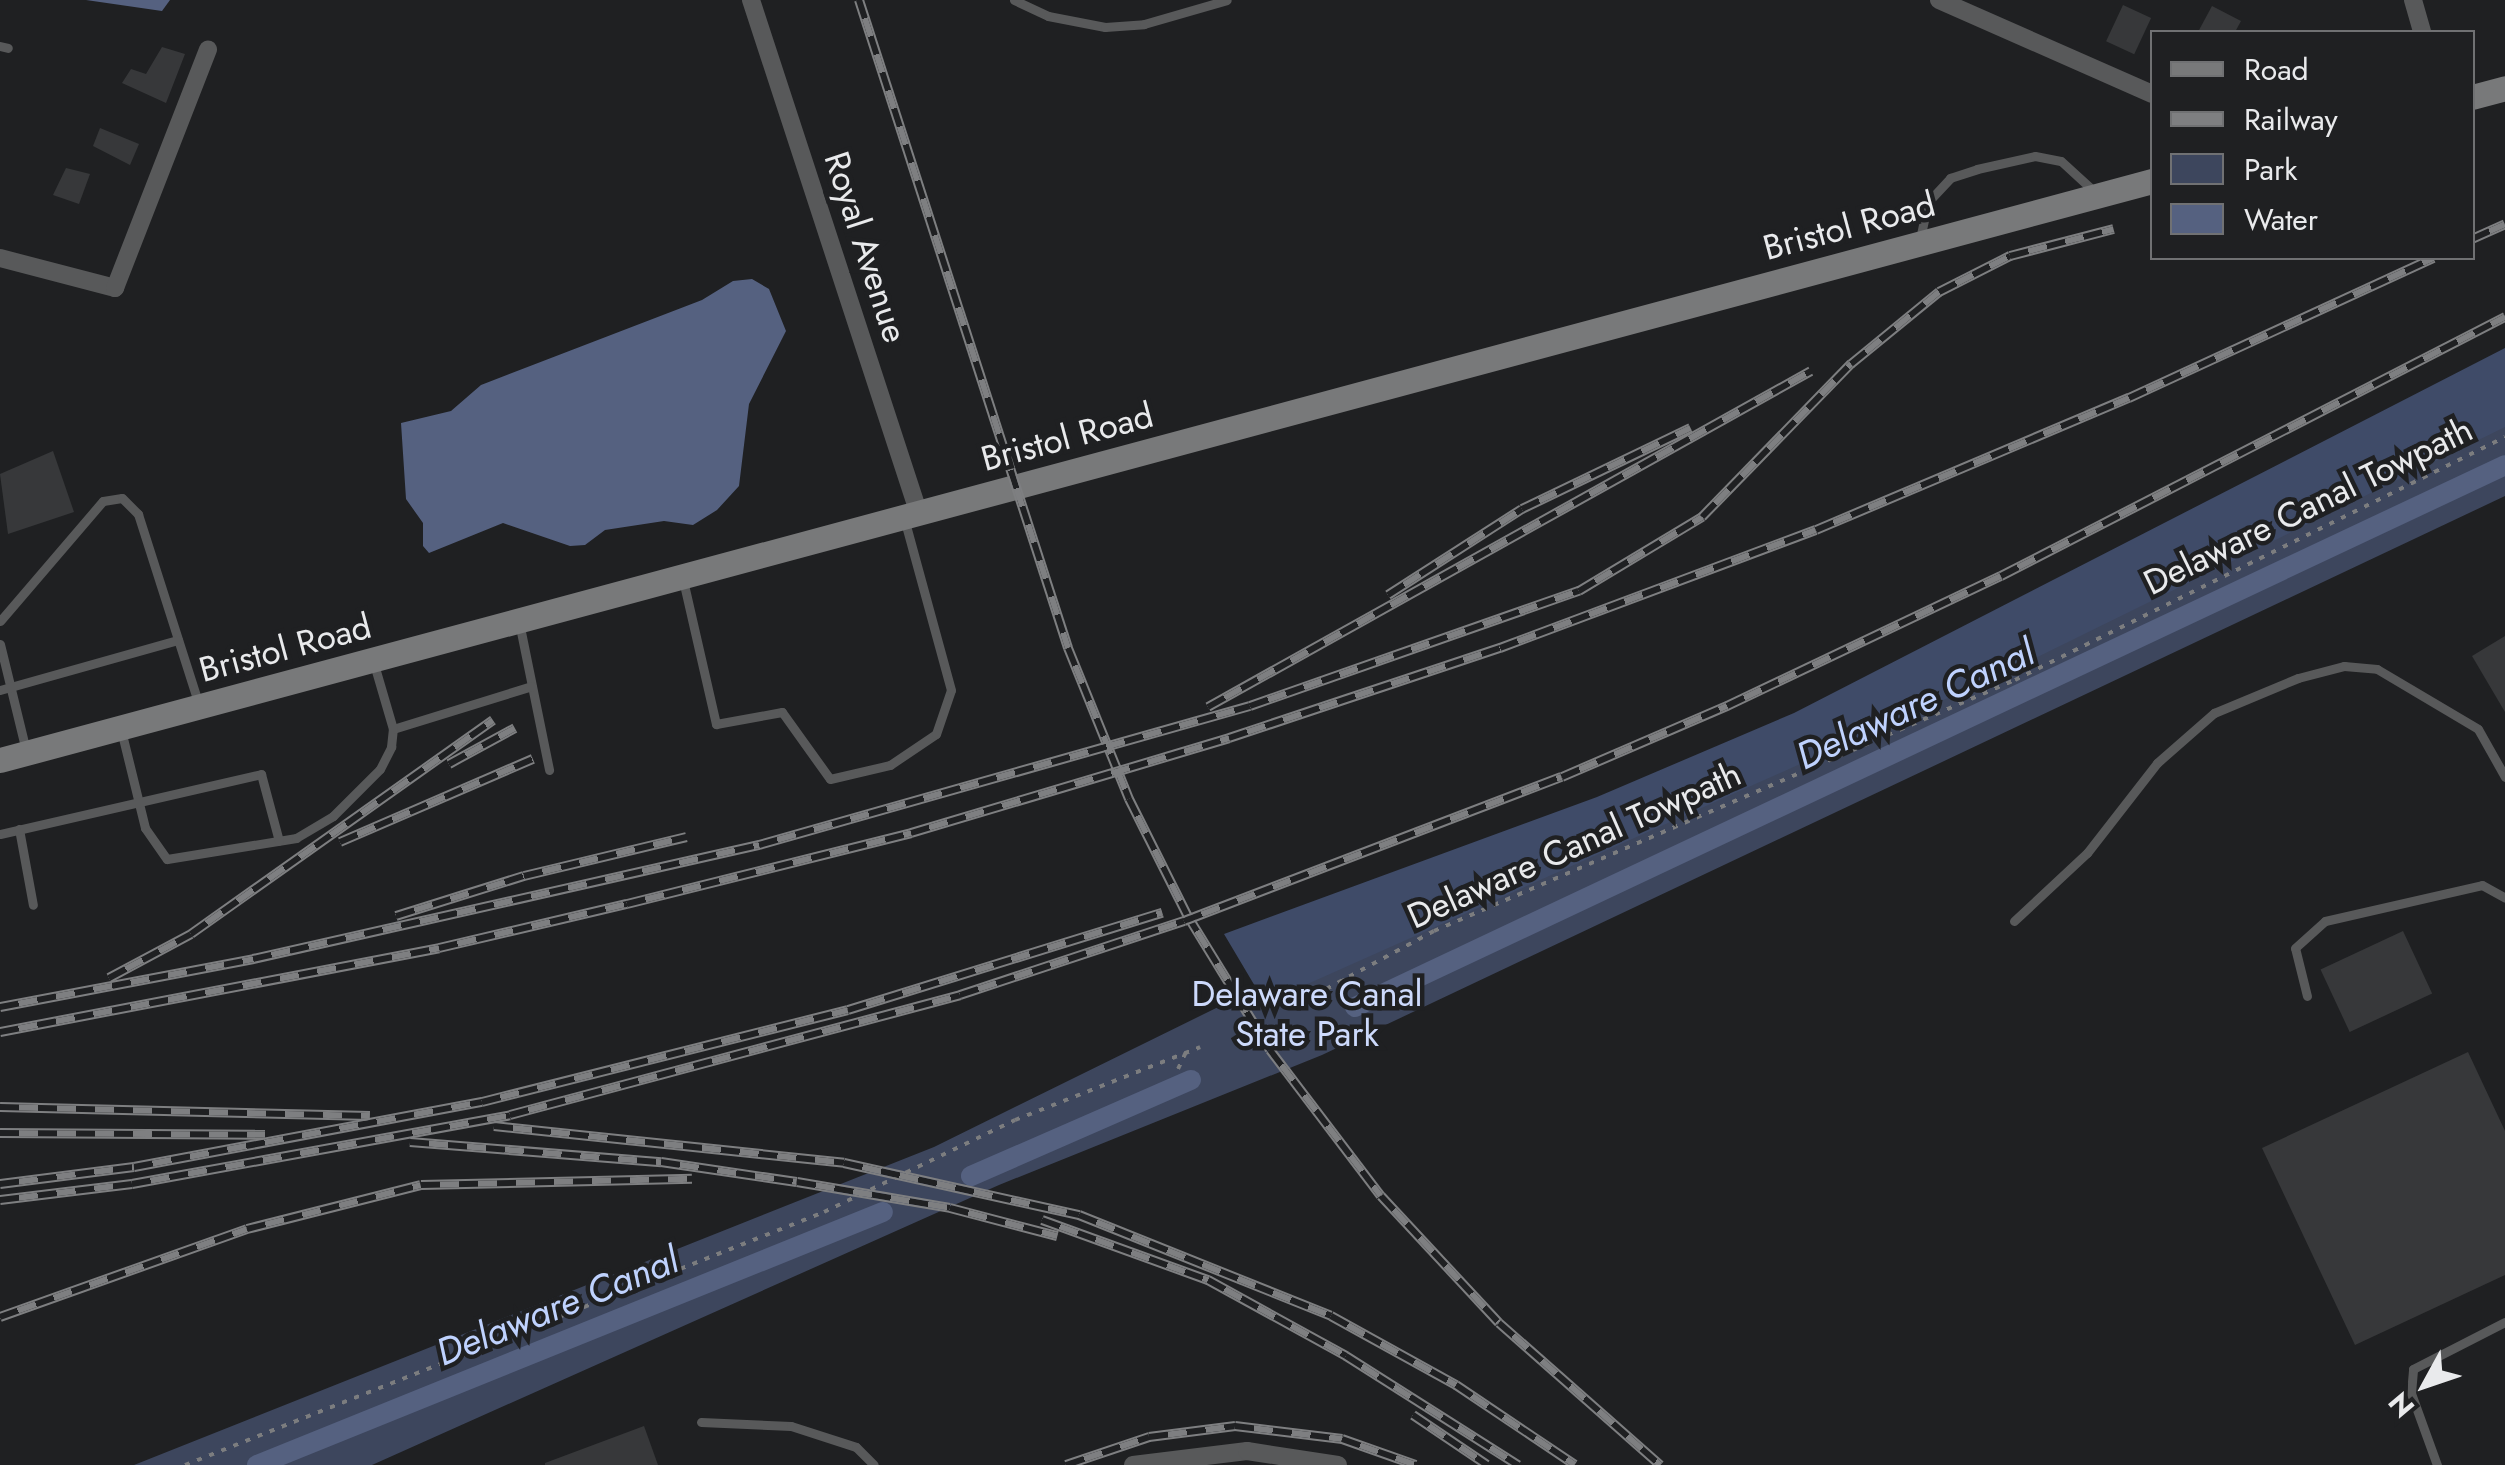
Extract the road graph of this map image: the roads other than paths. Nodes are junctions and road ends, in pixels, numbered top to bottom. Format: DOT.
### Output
graph roads {
  1 [pos="751,0"];
  2 [pos="1014,0"];
  3 [pos="1227,0"];
  4 [pos="1940,0"];
  5 [pos="2413,0"];
  6 [pos="2421,30"];
  7 [pos="208,50"];
  8 [pos="2505,88"];
  9 [pos="2150,93"];
  10 [pos="2475,96"];
  11 [pos="2150,183"];
  12 [pos="2098,196"];
  13 [pos="1919,244"];
  14 [pos="0,258"];
  15 [pos="912,516"];
  16 [pos="683,578"];
  17 [pos="0,621"];
  18 [pos="519,622"];
  19 [pos="178,640"];
  20 [pos="0,644"];
  21 [pos="373,661"];
  22 [pos="532,686"];
  23 [pos="6,688"];
  24 [pos="200,708"];
  25 [pos="121,729"];
  26 [pos="393,729"];
  27 [pos="27,753"];
  28 [pos="0,760"];
  29 [pos="549,770"];
  30 [pos="2505,777"];
  31 [pos="139,800"];
  32 [pos="18,829"];
  33 [pos="0,834"];
  34 [pos="280,841"];
  35 [pos="2505,898"];
  36 [pos="33,904"];
  37 [pos="2014,921"];
  38 [pos="2307,996"];
  39 [pos="2505,1322"];
  40 [pos="701,1422"];
  41 [pos="874,1465"];
  42 [pos="1132,1465"];
  43 [pos="1338,1465"];
  44 [pos="2437,1465"];
  1 -- 15 [label="street, Royal Avenue"];
  2 -- 3 [label="lane"];
  4 -- 9 [label="street"];
  5 -- 6 [label="street"];
  7 -- 14 [label="street"];
  8 -- 10 [label="main road"];
  11 -- 12 [label="main road, Bristol Road"];
  12 -- 13 [label="main road, Bristol Road"];
  12 -- 13 [label="lane"];
  13 -- 15 [label="main road, Bristol Road"];
  15 -- 16 [label="main road, Bristol Road"];
  15 -- 16 [label="lane"];
  16 -- 18 [label="main road, Bristol Road"];
  17 -- 19 [label="lane"];
  18 -- 21 [label="main road, Bristol Road"];
  18 -- 22 [label="lane"];
  19 -- 23 [label="lane"];
  19 -- 24 [label="lane"];
  20 -- 23 [label="lane"];
  21 -- 24 [label="main road, Bristol Road"];
  21 -- 26 [label="lane"];
  22 -- 26 [label="lane"];
  22 -- 29 [label="lane"];
  23 -- 27 [label="lane"];
  24 -- 25 [label="main road, Bristol Road"];
  25 -- 27 [label="main road, Bristol Road"];
  25 -- 31 [label="lane"];
  26 -- 34 [label="lane"];
  27 -- 28 [label="main road, Bristol Road"];
  30 -- 37 [label="lane"];
  31 -- 32 [label="lane"];
  31 -- 34 [label="lane"];
  31 -- 34 [label="lane"];
  32 -- 33 [label="lane"];
  32 -- 36 [label="lane"];
  35 -- 38 [label="lane"];
  39 -- 44 [label="lane"];
  40 -- 41 [label="lane"];
  42 -- 43 [label="street"];
}
